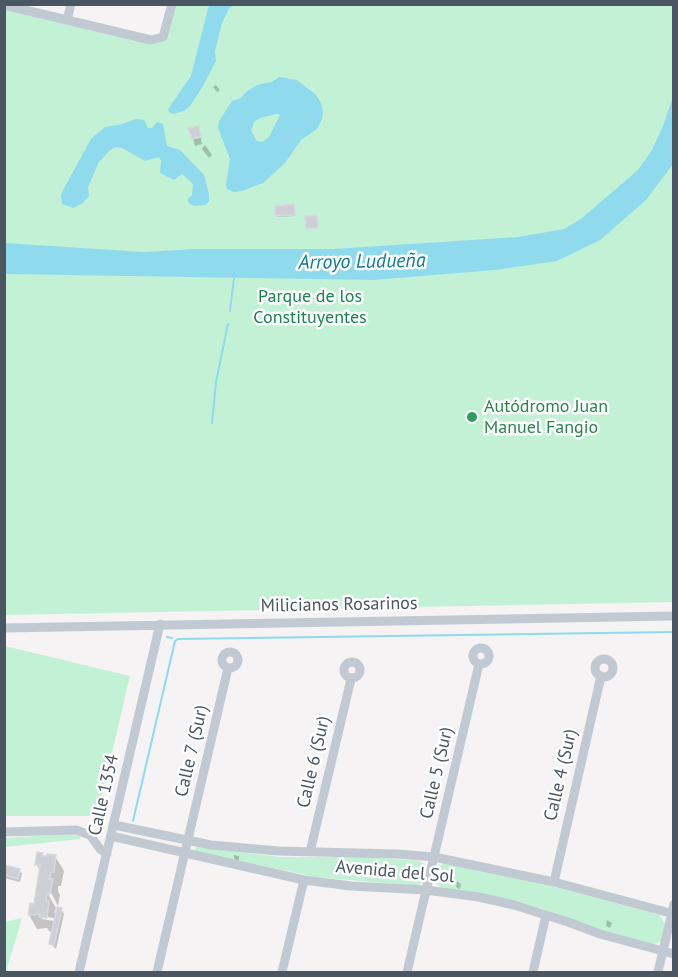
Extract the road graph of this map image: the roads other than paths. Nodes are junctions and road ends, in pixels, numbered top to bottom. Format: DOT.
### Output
graph roads {
  1 [pos="71,4"];
  2 [pos="172,4"];
  3 [pos="4,5"];
  4 [pos="68,20"];
  5 [pos="674,616"];
  6 [pos="160,624"];
  7 [pos="4,628"];
  8 [pos="479,664"];
  9 [pos="228,668"];
  10 [pos="601,676"];
  11 [pos="351,679"];
  12 [pos="114,825"];
  13 [pos="4,832"];
  14 [pos="111,836"];
  15 [pos="188,841"];
  16 [pos="310,852"];
  17 [pos="185,853"];
  18 [pos="107,854"];
  19 [pos="434,857"];
  20 [pos="304,880"];
  21 [pos="554,882"];
  22 [pos="426,890"];
  23 [pos="673,911"];
  24 [pos="546,915"];
  25 [pos="663,951"];
  26 [pos="674,954"];
  27 [pos="79,972"];
  28 [pos="157,972"];
  29 [pos="282,972"];
  30 [pos="407,972"];
  31 [pos="533,972"];
  32 [pos="658,972"];
  1 -- 4 [label="street"];
  2 -- 4 [label="street"];
  3 -- 4 [label="street"];
  5 -- 6 [label="street, Milicianos Rosarinos"];
  6 -- 7 [label="street, Milicianos Rosarinos"];
  6 -- 12 [label="street, Calle 1354"];
  8 -- 19 [label="street, Calle 5 (Sur)"];
  9 -- 15 [label="street, Calle 7 (Sur)"];
  10 -- 21 [label="street, Calle 4 (Sur)"];
  11 -- 16 [label="street, Calle 6 (Sur)"];
  12 -- 14 [label="street, Calle 1354"];
  12 -- 15 [label="street, Avenida del Sol"];
  13 -- 18 [label="street"];
  14 -- 17 [label="street, Avenida del Sol"];
  14 -- 18 [label="street, Calle 1354"];
  15 -- 16 [label="street, Avenida del Sol"];
  15 -- 17 [label="street, Calle 7 (Sur)"];
  16 -- 19 [label="street, Avenida del Sol"];
  17 -- 20 [label="street, Avenida del Sol"];
  17 -- 28 [label="street, Calle 7 (Sur)"];
  18 -- 27 [label="street, Calle 1354"];
  19 -- 21 [label="street, Avenida del Sol"];
  19 -- 22 [label="street, Calle 5 (Sur)"];
  20 -- 22 [label="street, Avenida del Sol"];
  20 -- 29 [label="street"];
  21 -- 23 [label="street, Avenida del Sol"];
  22 -- 24 [label="street, Avenida del Sol"];
  22 -- 30 [label="street, Calle 5 (Sur)"];
  23 -- 25 [label="street"];
  24 -- 25 [label="street, Avenida del Sol"];
  24 -- 31 [label="street"];
  25 -- 26 [label="street, Avenida del Sol"];
  25 -- 32 [label="street"];
}
